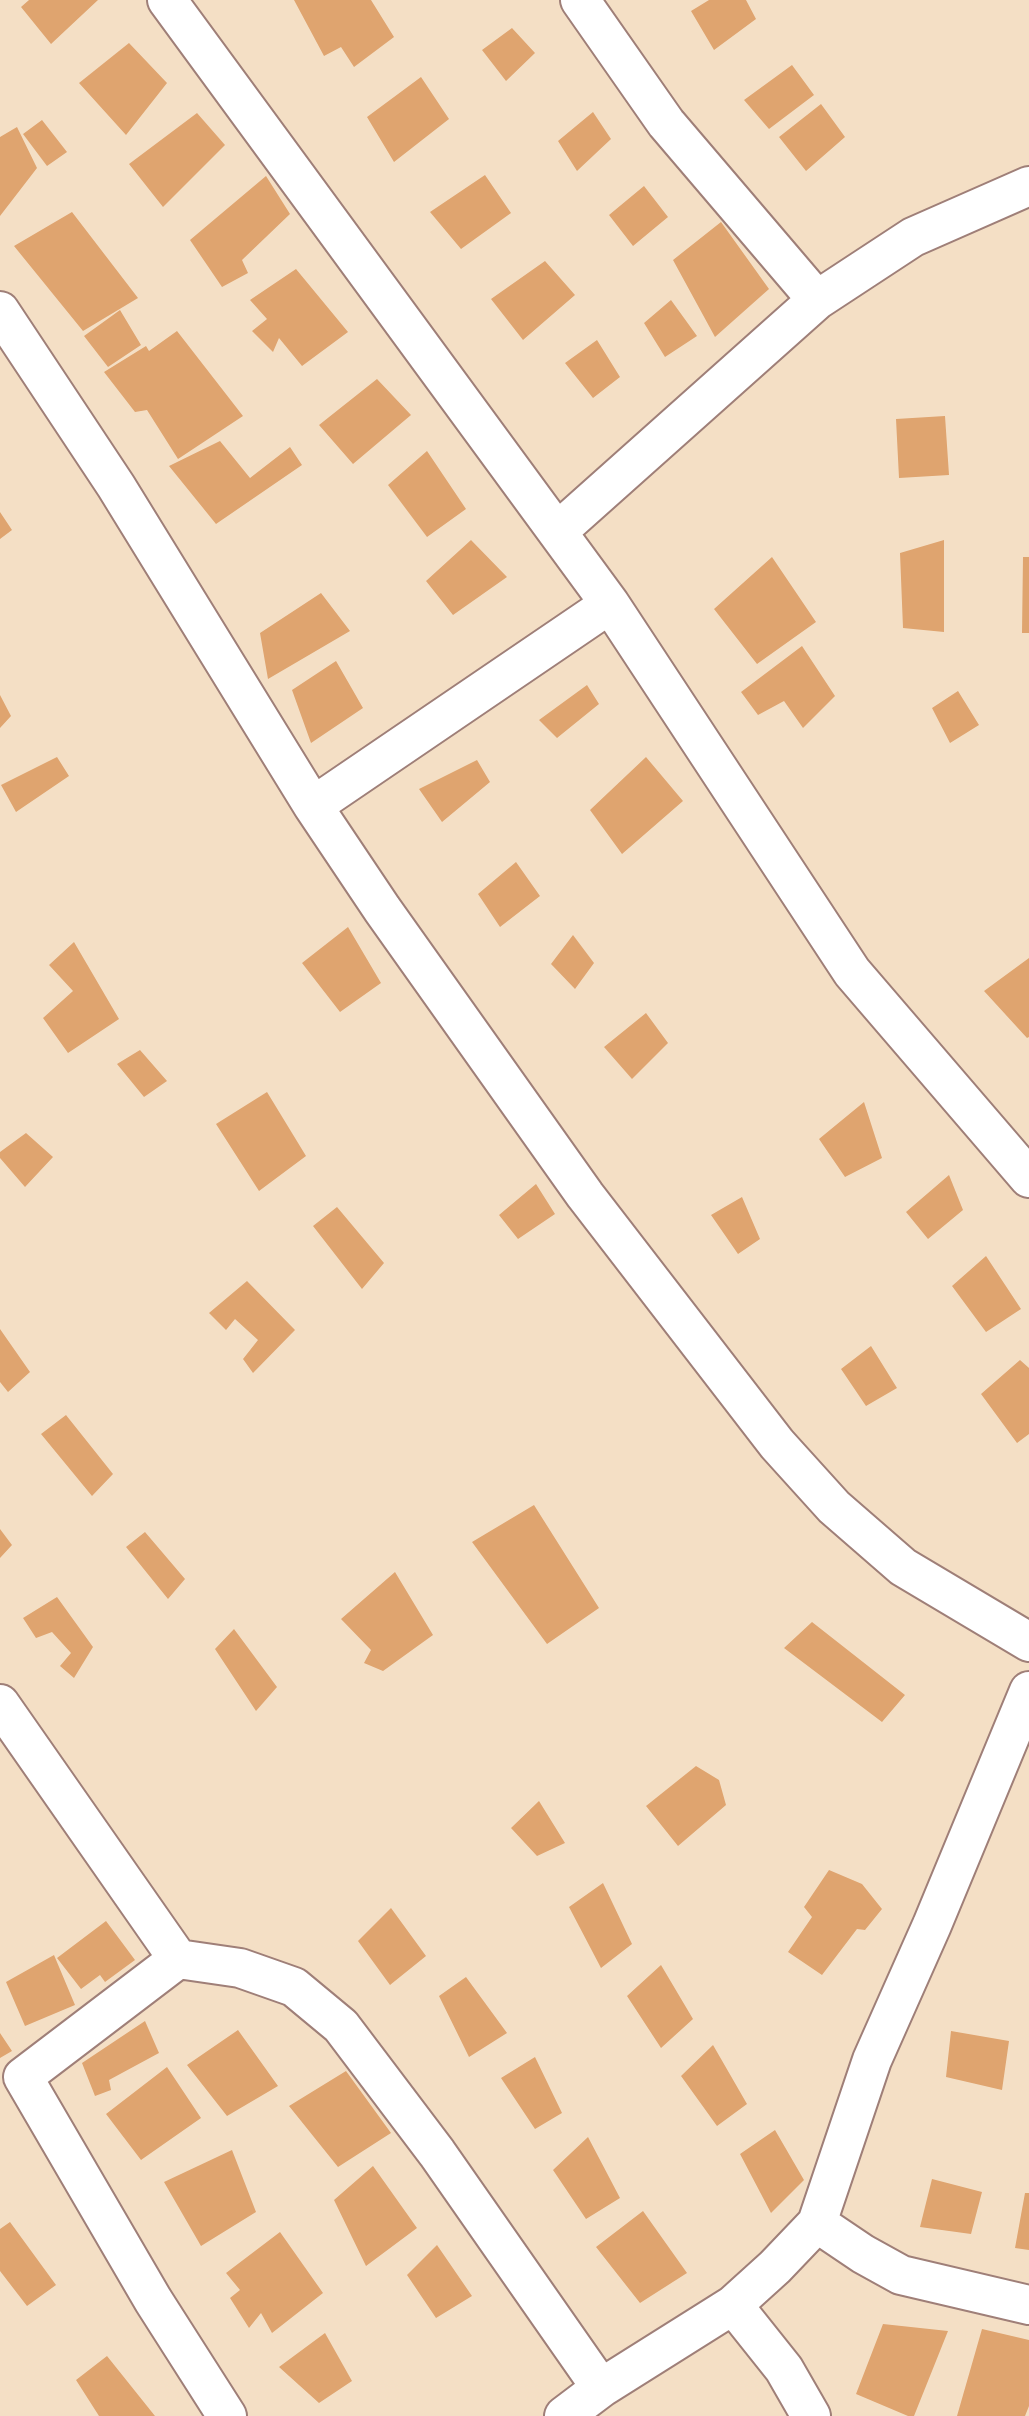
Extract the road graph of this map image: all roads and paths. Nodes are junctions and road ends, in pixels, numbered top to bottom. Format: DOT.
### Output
graph roads {
  1 [pos="167,0"];
  2 [pos="580,0"];
  3 [pos="1029,186"];
  4 [pos="817,300"];
  5 [pos="0,311"];
  6 [pos="558,531"];
  7 [pos="610,604"];
  8 [pos="313,806"];
  9 [pos="1029,1178"];
  10 [pos="1029,1642"];
  11 [pos="1029,1692"];
  12 [pos="0,1704"];
  13 [pos="178,1959"];
  14 [pos="11,2087"];
  15 [pos="817,2223"];
  16 [pos="733,2305"];
  17 [pos="1029,2305"];
  18 [pos="601,2388"];
  19 [pos="227,2416"];
  20 [pos="564,2416"];
  21 [pos="811,2416"];
  1 -- 6 [label="street"];
  2 -- 4 [label="street"];
  3 -- 4 [label="street"];
  4 -- 6 [label="street"];
  5 -- 8 [label="street"];
  6 -- 7 [label="street"];
  7 -- 8 [label="street"];
  7 -- 9 [label="street"];
  8 -- 10 [label="street"];
  11 -- 15 [label="street"];
  12 -- 13 [label="street"];
  13 -- 14 [label="street"];
  13 -- 18 [label="street"];
  14 -- 19 [label="street"];
  15 -- 16 [label="street"];
  15 -- 17 [label="street"];
  16 -- 18 [label="street"];
  16 -- 21 [label="street"];
  18 -- 20 [label="street"];
}
